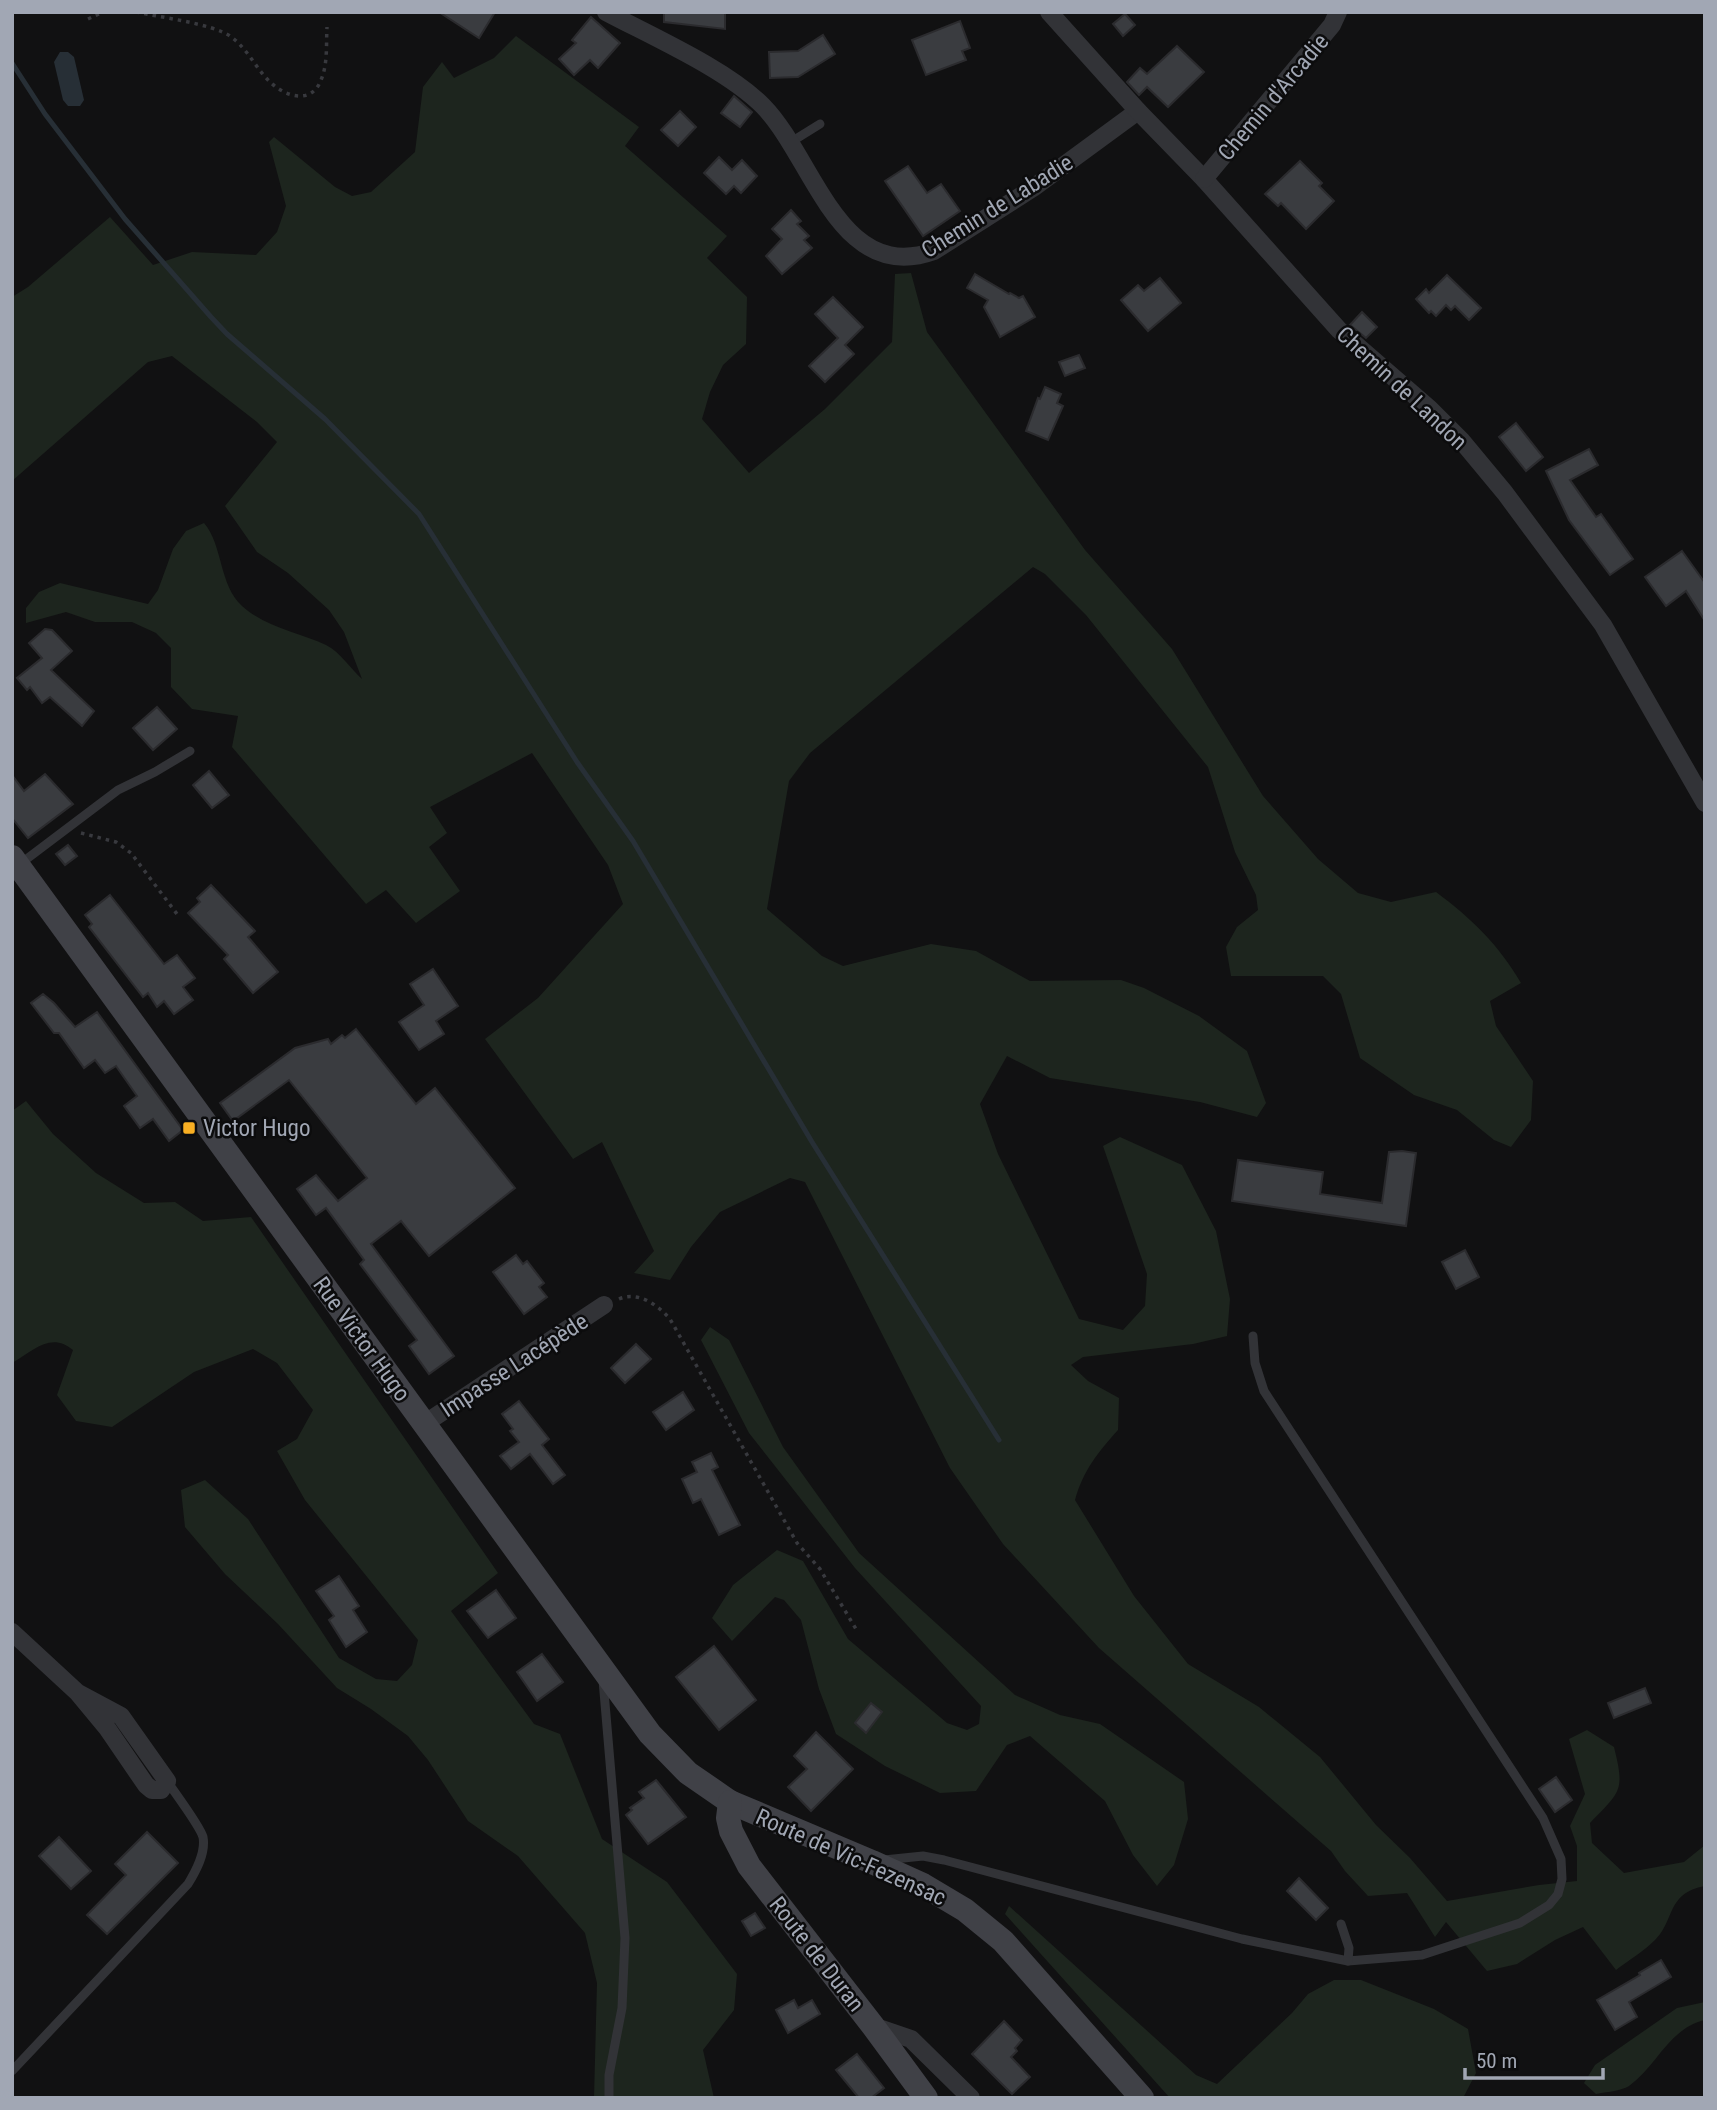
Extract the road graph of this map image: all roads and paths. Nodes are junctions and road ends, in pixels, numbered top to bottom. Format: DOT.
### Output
graph roads {
  1 [pos="103,12"];
  2 [pos="136,12"];
  3 [pos="606,12"];
  4 [pos="1049,12"];
  5 [pos="1338,12"];
  6 [pos="88,19"];
  7 [pos="327,27"];
  8 [pos="1138,111"];
  9 [pos="820,124"];
  10 [pos="791,142"];
  11 [pos="1204,179"];
  12 [pos="190,751"];
  13 [pos="1705,803"];
  14 [pos="65,830"];
  15 [pos="15,861"];
  16 [pos="177,914"];
  17 [pos="604,1305"];
  18 [pos="1253,1336"];
  19 [pos="424,1424"];
  20 [pos="856,1629"];
  21 [pos="12,1632"];
  22 [pos="602,1668"];
  23 [pos="78,1693"];
  24 [pos="167,1781"];
  25 [pos="730,1802"];
  26 [pos="872,1862"];
  27 [pos="1341,1924"];
  28 [pos="1348,1961"];
  29 [pos="873,2026"];
  30 [pos="12,2071"];
  31 [pos="609,2098"];
  32 [pos="926,2098"];
  33 [pos="971,2098"];
  34 [pos="1142,2098"];
  1 -- 6 [label="path"];
  2 -- 7 [label="path"];
  3 -- 10 [label="street, Chemin de Labadie"];
  4 -- 8 [label="street, Chemin de Landon"];
  5 -- 11 [label="street, Chemin d'Arcadie"];
  8 -- 10 [label="street, Chemin de Labadie"];
  8 -- 11 [label="street, Chemin de Landon"];
  9 -- 10 [label="lane"];
  11 -- 13 [label="street, Chemin de Landon"];
  12 -- 14 [label="lane"];
  14 -- 15 [label="lane"];
  14 -- 16 [label="path"];
  15 -- 19 [label="main road, Rue Victor Hugo"];
  17 -- 19 [label="street, Impasse Lacépède"];
  17 -- 20 [label="path"];
  18 -- 28 [label="lane"];
  19 -- 22 [label="main road, Rue Victor Hugo"];
  21 -- 23 [label="street"];
  22 -- 25 [label="main road, Rue Victor Hugo"];
  22 -- 31 [label="lane"];
  23 -- 24 [label="street"];
  23 -- 24 [label="street"];
  24 -- 30 [label="lane"];
  25 -- 26 [label="main road, Route de Vic-Fezensac"];
  25 -- 29 [label="main road, Route de Duran"];
  26 -- 28 [label="lane"];
  26 -- 34 [label="main road, Route de Vic-Fezensac"];
  27 -- 28 [label="lane"];
  29 -- 32 [label="main road, Route de Duran"];
  29 -- 33 [label="street"];
}
